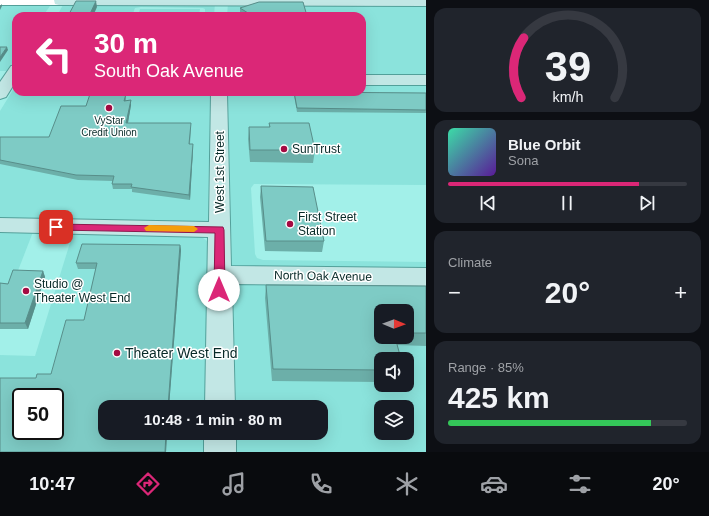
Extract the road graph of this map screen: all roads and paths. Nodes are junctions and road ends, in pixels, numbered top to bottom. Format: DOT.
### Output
graph roads {
  1 [pos="0,1"];
  2 [pos="363,1"];
  3 [pos="426,2"];
  4 [pos="58,4"];
  5 [pos="221,4"];
  6 [pos="10,76"];
  7 [pos="366,80"];
  8 [pos="426,80"];
  9 [pos="0,94"];
  10 [pos="219,96"];
  11 [pos="0,225"];
  12 [pos="220,230"];
  13 [pos="219,275"];
  14 [pos="426,277"];
  15 [pos="220,400"];
  16 [pos="220,440"];
  17 [pos="220,452"];
  1 -- 4 [label="street"];
  2 -- 3 [label="street"];
  2 -- 5 [label="street"];
  4 -- 5 [label="street"];
  6 -- 9 [label="street"];
  7 -- 8 [label="street"];
  10 -- 12 [label="street, West 1st Street"];
  11 -- 12 [label="street"];
  12 -- 13 [label="street, West 1st Street"];
  13 -- 14 [label="street, North Oak Avenue"];
  13 -- 15 [label="street, West 1st Street"];
  16 -- 17 [label="street"];
}
